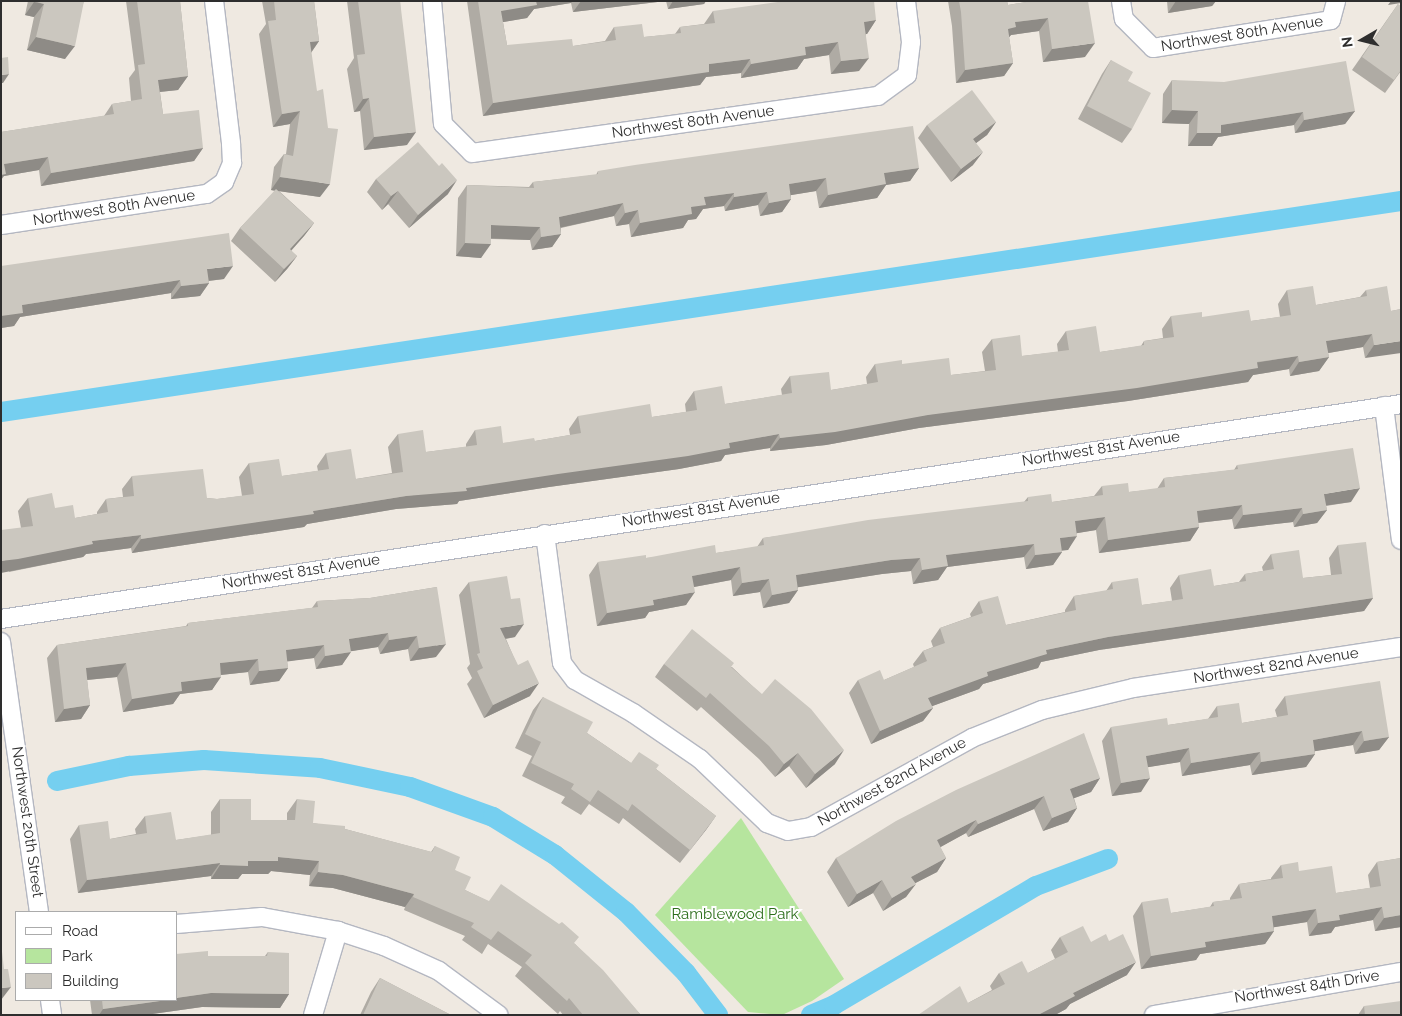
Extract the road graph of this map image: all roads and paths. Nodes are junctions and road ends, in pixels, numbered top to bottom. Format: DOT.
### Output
graph roads {
  1 [pos="214,1"];
  2 [pos="432,1"];
  3 [pos="906,1"];
  4 [pos="1121,1"];
  5 [pos="1336,1"];
  6 [pos="1,225"];
  7 [pos="1393,405"];
  8 [pos="545,534"];
  9 [pos="1401,540"];
  10 [pos="1,619"];
  11 [pos="1,642"];
  12 [pos="1401,647"];
  13 [pos="39,911"];
  14 [pos="178,924"];
  15 [pos="338,931"];
  16 [pos="1401,972"];
  17 [pos="50,1001"];
  18 [pos="52,1015"];
  19 [pos="313,1015"];
  20 [pos="499,1015"];
  21 [pos="1154,1015"];
  1 -- 6 [label="street, Northwest 80th Avenue"];
  2 -- 3 [label="street, Northwest 80th Avenue"];
  4 -- 5 [label="street, Northwest 80th Avenue"];
  7 -- 8 [label="street, Northwest 81st Avenue"];
  7 -- 9 [label="street"];
  8 -- 10 [label="street, Northwest 81st Avenue"];
  8 -- 12 [label="street, Northwest 82nd Avenue"];
  11 -- 13 [label="street, Northwest 20th Street"];
  14 -- 15 [label="street"];
  15 -- 19 [label="street"];
  15 -- 20 [label="street"];
  16 -- 21 [label="street, Northwest 84th Drive"];
  17 -- 18 [label="street"];
}
